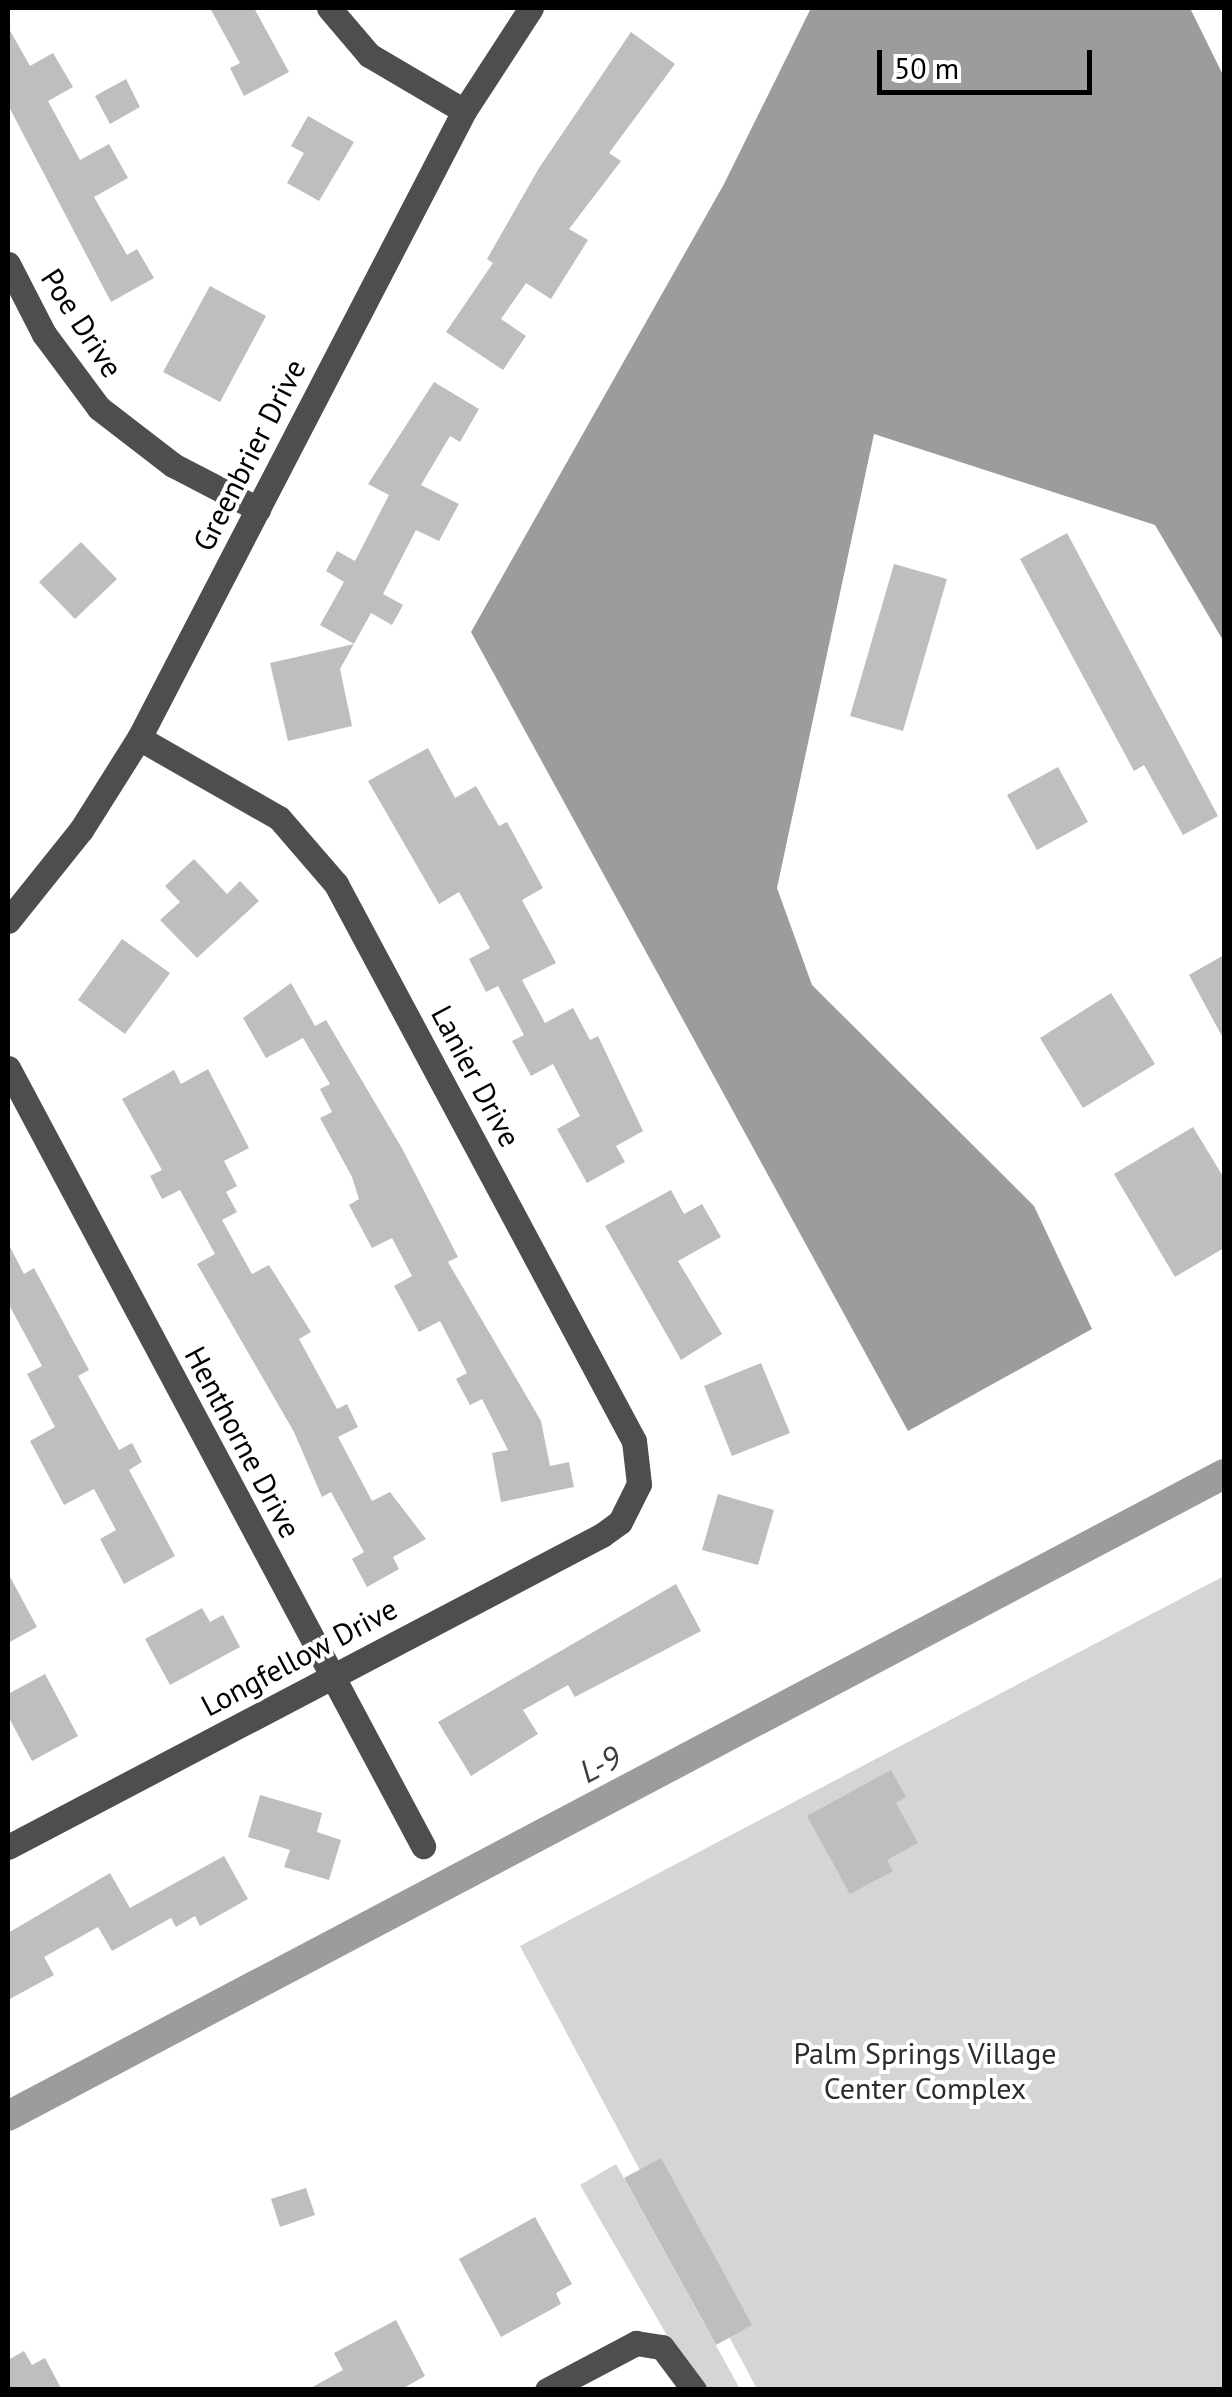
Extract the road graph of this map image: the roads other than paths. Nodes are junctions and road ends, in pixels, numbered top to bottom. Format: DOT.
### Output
graph roads {
  1 [pos="329,8"];
  2 [pos="531,8"];
  3 [pos="464,111"];
  4 [pos="8,264"];
  5 [pos="258,509"];
  6 [pos="139,738"];
  7 [pos="8,920"];
  8 [pos="8,1068"];
  9 [pos="620,1522"];
  10 [pos="331,1677"];
  11 [pos="424,1846"];
  12 [pos="8,1847"];
  13 [pos="548,2390"];
  14 [pos="694,2390"];
  1 -- 3 [label="street"];
  2 -- 3 [label="street, Greenbrier Drive"];
  3 -- 5 [label="street, Greenbrier Drive"];
  4 -- 5 [label="street, Poe Drive"];
  5 -- 6 [label="street, Greenbrier Drive"];
  6 -- 7 [label="street, Greenbrier Drive"];
  6 -- 9 [label="street, Lanier Drive"];
  8 -- 10 [label="street, Henthorne Drive"];
  9 -- 10 [label="street, Longfellow Drive"];
  10 -- 11 [label="street, Henthorne Drive"];
  10 -- 12 [label="street, Longfellow Drive"];
  13 -- 14 [label="street"];
}
